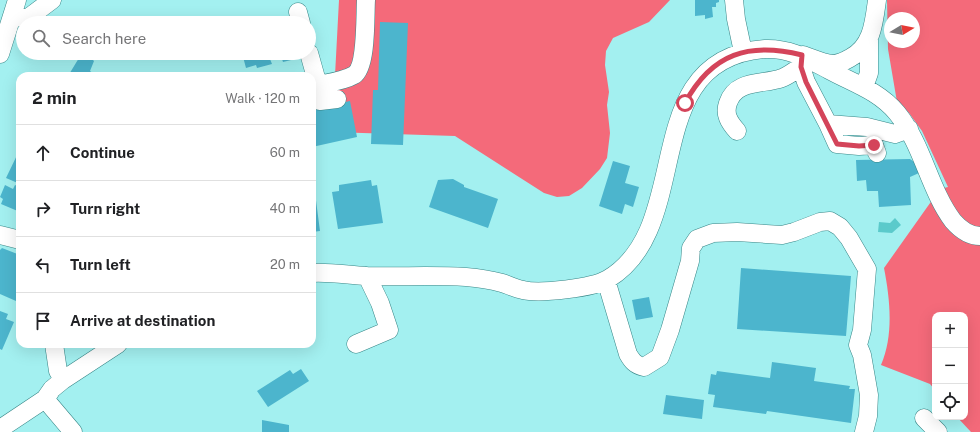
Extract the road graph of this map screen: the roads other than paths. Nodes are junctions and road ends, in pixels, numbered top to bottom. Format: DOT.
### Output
graph roads {
  1 [pos="17,0"];
  2 [pos="52,0"];
  3 [pos="366,0"];
  4 [pos="734,0"];
  5 [pos="877,0"];
  6 [pos="31,16"];
  7 [pos="12,17"];
  8 [pos="16,17"];
  9 [pos="869,40"];
  10 [pos="743,52"];
  11 [pos="0,54"];
  12 [pos="310,60"];
  13 [pos="802,61"];
  14 [pos="312,72"];
  15 [pos="777,79"];
  16 [pos="316,86"];
  17 [pos="864,87"];
  18 [pos="316,89"];
  19 [pos="814,96"];
  20 [pos="337,99"];
  21 [pos="828,124"];
  22 [pos="909,129"];
  23 [pos="736,131"];
  24 [pos="877,154"];
  25 [pos="0,235"];
  26 [pos="980,236"];
  27 [pos="16,239"];
  28 [pos="316,273"];
  29 [pos="367,276"];
  30 [pos="606,280"];
  31 [pos="356,344"];
  32 [pos="55,348"];
  33 [pos="112,348"];
  34 [pos="63,380"];
  35 [pos="45,399"];
  36 [pos="924,418"];
  37 [pos="0,429"];
  38 [pos="73,432"];
  39 [pos="864,432"];
  40 [pos="938,432"];
  1 -- 7 [label="street"];
  2 -- 6 [label="street"];
  3 -- 16 [label="street"];
  4 -- 10 [label="street"];
  5 -- 9 [label="street"];
  7 -- 8 [label="street"];
  7 -- 11 [label="street"];
  9 -- 13 [label="street"];
  9 -- 17 [label="street"];
  10 -- 13 [label="street"];
  10 -- 30 [label="street"];
  12 -- 14 [label="street"];
  13 -- 15 [label="street"];
  13 -- 17 [label="street"];
  13 -- 19 [label="street"];
  15 -- 19 [label="street"];
  15 -- 23 [label="street"];
  17 -- 22 [label="street"];
  18 -- 20 [label="street"];
  19 -- 21 [label="street"];
  21 -- 22 [label="street"];
  21 -- 24 [label="street"];
  22 -- 26 [label="street"];
  25 -- 27 [label="street"];
  28 -- 29 [label="street"];
  29 -- 30 [label="street"];
  29 -- 31 [label="street"];
  30 -- 39 [label="street"];
  32 -- 34 [label="street"];
  33 -- 34 [label="street"];
  34 -- 35 [label="street"];
  35 -- 37 [label="street"];
  35 -- 38 [label="street"];
  36 -- 40 [label="street"];
}
